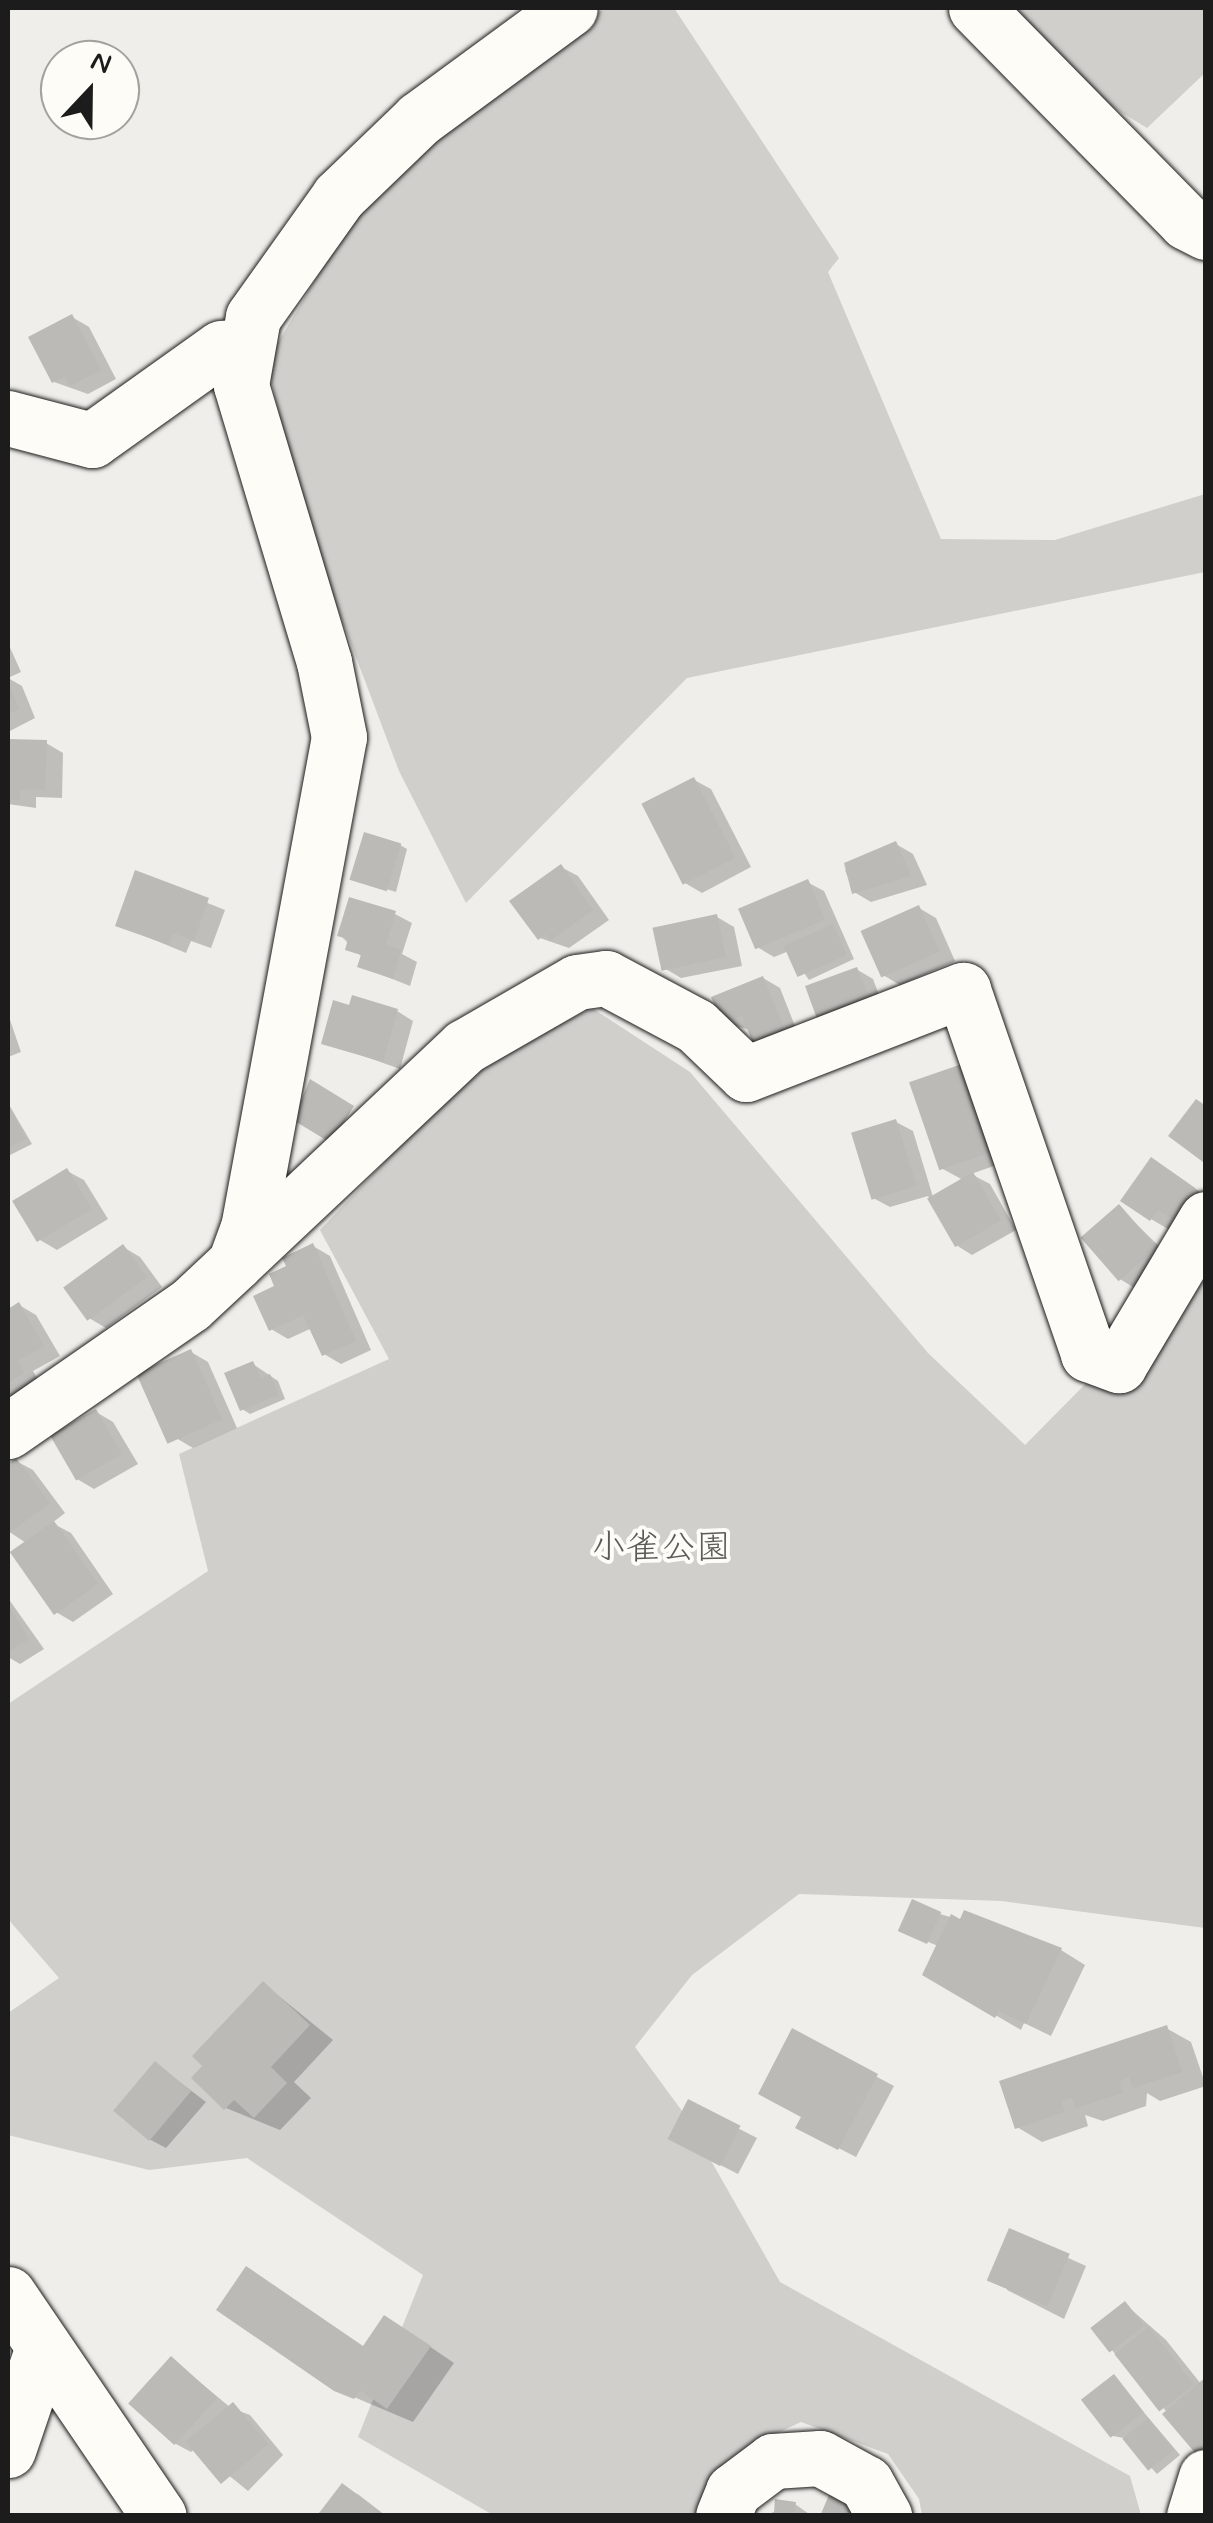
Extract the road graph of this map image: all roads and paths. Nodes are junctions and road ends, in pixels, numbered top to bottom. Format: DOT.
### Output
graph roads {
  1 [pos="570,8"];
  2 [pos="976,8"];
  3 [pos="1199,237"];
  4 [pos="247,346"];
  5 [pos="8,418"];
  6 [pos="1206,1219"];
  7 [pos="235,1263"];
  8 [pos="8,1431"];
  9 [pos="8,2294"];
  10 [pos="42,2350"];
  11 [pos="8,2450"];
  12 [pos="1206,2477"];
  13 [pos="159,2516"];
  14 [pos="723,2516"];
  15 [pos="884,2516"];
  16 [pos="1194,2516"];
  1 -- 4 [label="street"];
  2 -- 3 [label="street"];
  4 -- 5 [label="street"];
  4 -- 7 [label="street"];
  6 -- 7 [label="street"];
  7 -- 8 [label="street"];
  9 -- 10 [label="street"];
  10 -- 11 [label="street"];
  10 -- 13 [label="street"];
  12 -- 16 [label="street"];
  14 -- 15 [label="street"];
}
